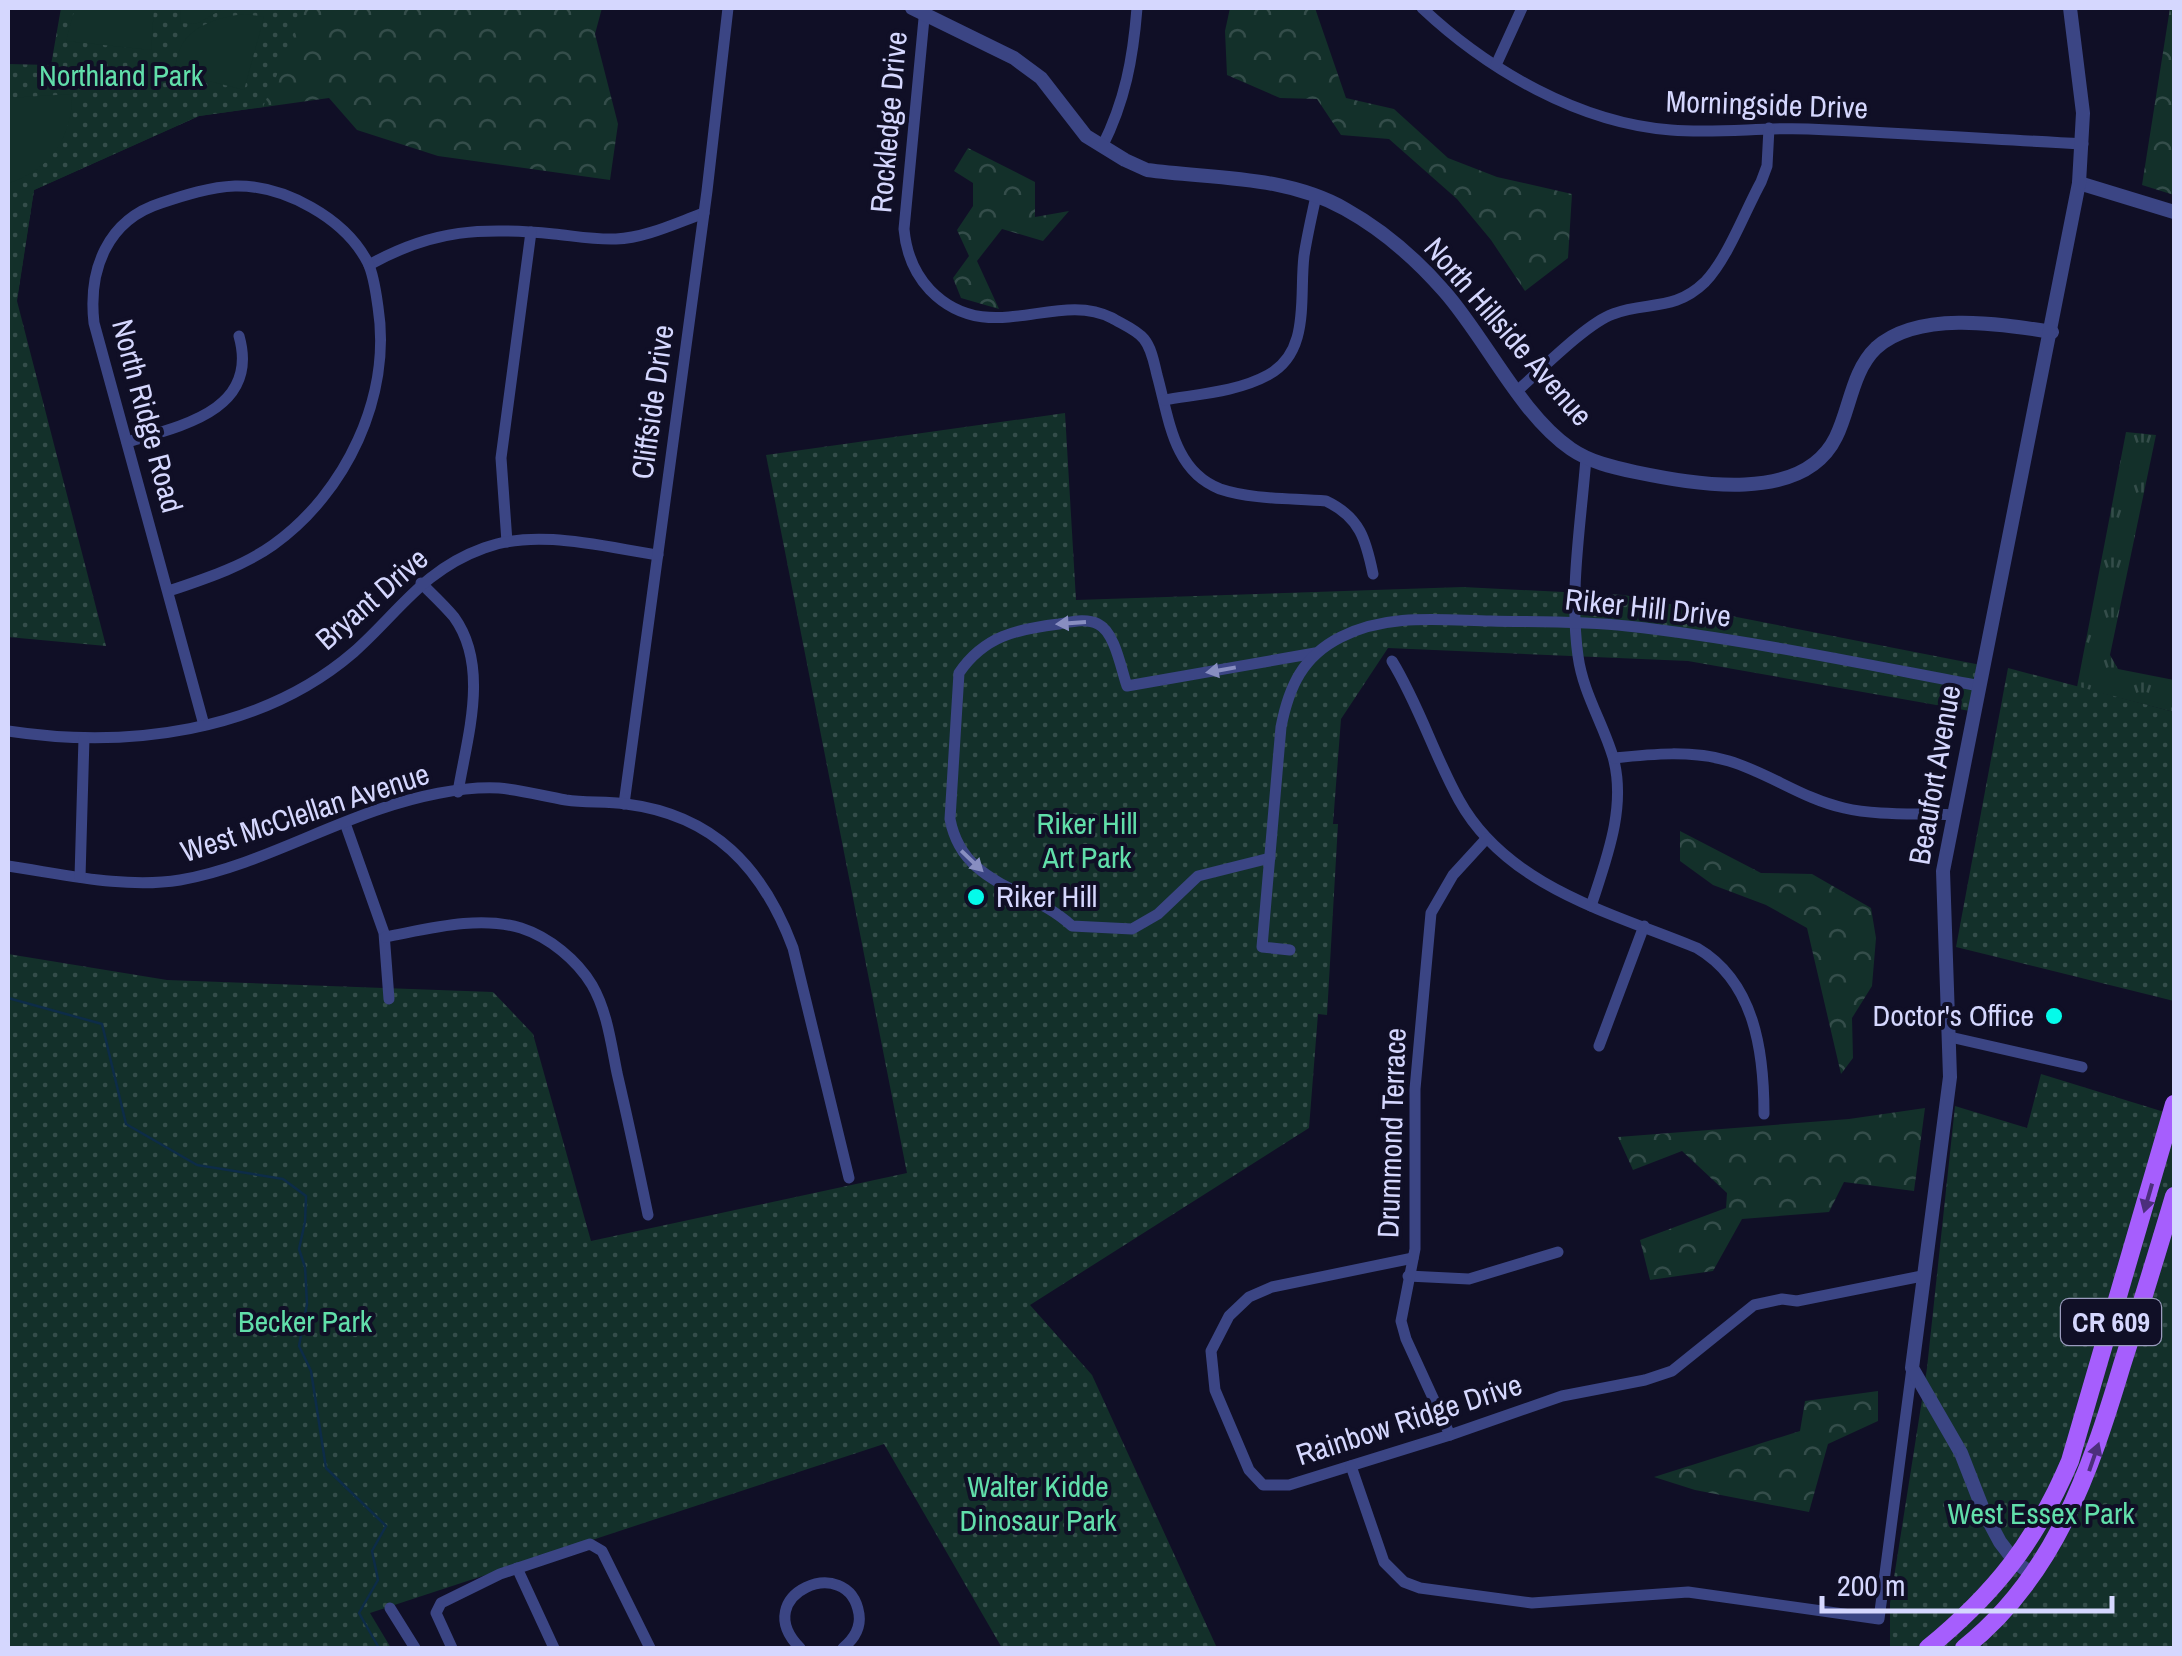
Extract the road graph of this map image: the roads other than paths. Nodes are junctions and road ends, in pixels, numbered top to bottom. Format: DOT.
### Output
graph roads {
  1 [pos="728,8"];
  2 [pos="1137,8"];
  3 [pos="1422,8"];
  4 [pos="1522,8"];
  5 [pos="2070,8"];
  6 [pos="920,9"];
  7 [pos="1496,65"];
  8 [pos="1769,128"];
  9 [pos="2083,144"];
  10 [pos="1102,147"];
  11 [pos="2079,183"];
  12 [pos="1316,196"];
  13 [pos="704,212"];
  14 [pos="2174,212"];
  15 [pos="531,232"];
  16 [pos="369,265"];
  17 [pos="2052,332"];
  18 [pos="238,336"];
  19 [pos="1517,391"];
  20 [pos="1164,400"];
  21 [pos="127,442"];
  22 [pos="1586,458"];
  23 [pos="506,542"];
  24 [pos="658,555"];
  25 [pos="1373,574"];
  26 [pos="421,583"];
  27 [pos="169,591"];
  28 [pos="1574,623"];
  29 [pos="1315,653"];
  30 [pos="1392,661"];
  31 [pos="1980,686"];
  32 [pos="204,725"];
  33 [pos="8,731"];
  34 [pos="84,738"];
  35 [pos="1614,758"];
  36 [pos="458,792"];
  37 [pos="624,804"];
  38 [pos="1953,815"];
  39 [pos="344,822"];
  40 [pos="1486,840"];
  41 [pos="1270,858"];
  42 [pos="8,866"];
  43 [pos="80,877"];
  44 [pos="1592,906"];
  45 [pos="1644,926"];
  46 [pos="385,936"];
  47 [pos="1290,950"];
  48 [pos="389,999"];
  49 [pos="1950,1037"];
  50 [pos="1599,1046"];
  51 [pos="2082,1066"];
  52 [pos="2174,1104"];
  53 [pos="1764,1114"];
  54 [pos="849,1178"];
  55 [pos="2174,1196"];
  56 [pos="648,1215"];
  57 [pos="1558,1252"];
  58 [pos="1413,1258"];
  59 [pos="1408,1276"];
  60 [pos="1922,1276"];
  61 [pos="1912,1368"];
  62 [pos="1450,1436"];
  63 [pos="1351,1466"];
  64 [pos="2016,1563"];
  65 [pos="517,1568"];
  66 [pos="2033,1574"];
  67 [pos="390,1608"];
  68 [pos="415,1648"];
  69 [pos="452,1648"];
  70 [pos="554,1648"];
  71 [pos="650,1648"];
  72 [pos="800,1648"];
  73 [pos="847,1648"];
  74 [pos="1928,1648"];
  75 [pos="1964,1648"];
  1 -- 13 [label="street, Cliffside Drive"];
  2 -- 10 [label="street"];
  3 -- 7 [label="street, Morningside Drive"];
  4 -- 7 [label="street"];
  5 -- 9 [label="street, Beaufort Avenue"];
  6 -- 10 [label="street, North Hillside Avenue"];
  6 -- 20 [label="street, Rockledge Drive"];
  7 -- 8 [label="street, Morningside Drive"];
  8 -- 9 [label="street, Morningside Drive"];
  8 -- 19 [label="street"];
  9 -- 11 [label="street, Beaufort Avenue"];
  10 -- 12 [label="street, North Hillside Avenue"];
  11 -- 14 [label="street"];
  11 -- 17 [label="street, Beaufort Avenue"];
  12 -- 19 [label="street, North Hillside Avenue"];
  12 -- 20 [label="street"];
  13 -- 15 [label="street"];
  13 -- 24 [label="street, Cliffside Drive"];
  15 -- 16 [label="street"];
  15 -- 23 [label="street"];
  16 -- 21 [label="street, North Ridge Road"];
  16 -- 27 [label="street"];
  17 -- 22 [label="street, North Hillside Avenue"];
  17 -- 31 [label="street, Beaufort Avenue"];
  18 -- 21 [label="street"];
  19 -- 22 [label="street, North Hillside Avenue"];
  20 -- 25 [label="street, Rockledge Drive"];
  21 -- 27 [label="street, North Ridge Road"];
  22 -- 28 [label="street"];
  23 -- 24 [label="street, Bryant Drive"];
  23 -- 26 [label="street, Bryant Drive"];
  24 -- 37 [label="street, Cliffside Drive"];
  26 -- 32 [label="street, Bryant Drive"];
  26 -- 36 [label="street"];
  27 -- 32 [label="street, North Ridge Road"];
  28 -- 29 [label="street, Riker Hill Drive"];
  28 -- 31 [label="street, Riker Hill Drive"];
  28 -- 35 [label="street"];
  29 -- 41 [label="street, Riker Hill Drive"];
  29 -- 41 [label="street, Riker Hill Drive, one-way"];
  30 -- 40 [label="street"];
  31 -- 38 [label="street, Beaufort Avenue"];
  32 -- 34 [label="street, Bryant Drive"];
  33 -- 34 [label="street, Bryant Drive"];
  34 -- 43 [label="street"];
  35 -- 38 [label="street"];
  35 -- 44 [label="street"];
  36 -- 37 [label="street, West McClellan Avenue"];
  36 -- 39 [label="street, West McClellan Avenue"];
  37 -- 54 [label="street, West McClellan Avenue"];
  38 -- 49 [label="street, Beaufort Avenue"];
  39 -- 43 [label="street, West McClellan Avenue"];
  39 -- 46 [label="street"];
  40 -- 44 [label="street"];
  40 -- 58 [label="street, Drummond Terrace"];
  41 -- 47 [label="street, Riker Hill Drive"];
  42 -- 43 [label="street, West McClellan Avenue"];
  44 -- 45 [label="street"];
  45 -- 50 [label="street"];
  45 -- 53 [label="street"];
  46 -- 48 [label="street"];
  46 -- 56 [label="street"];
  49 -- 51 [label="street"];
  49 -- 60 [label="street, Beaufort Avenue"];
  52 -- 64 [label="main road, CR 609, one-way"];
  66 -- 55 [label="main road, CR 609, one-way"];
  57 -- 59 [label="street"];
  58 -- 59 [label="street, Drummond Terrace"];
  58 -- 63 [label="street, Rainbow Ridge Drive"];
  59 -- 62 [label="street, Drummond Terrace"];
  60 -- 61 [label="street, Beaufort Avenue"];
  60 -- 62 [label="street, Rainbow Ridge Drive"];
  61 -- 63 [label="street, Beaufort Avenue"];
  61 -- 64 [label="street"];
  62 -- 63 [label="street, Rainbow Ridge Drive"];
  64 -- 66 [label="street"];
  64 -- 74 [label="main road, CR 609"];
  65 -- 69 [label="street"];
  65 -- 70 [label="street"];
  65 -- 71 [label="street"];
  66 -- 75 [label="main road, CR 609"];
  67 -- 68 [label="street"];
  72 -- 73 [label="street"];
}
